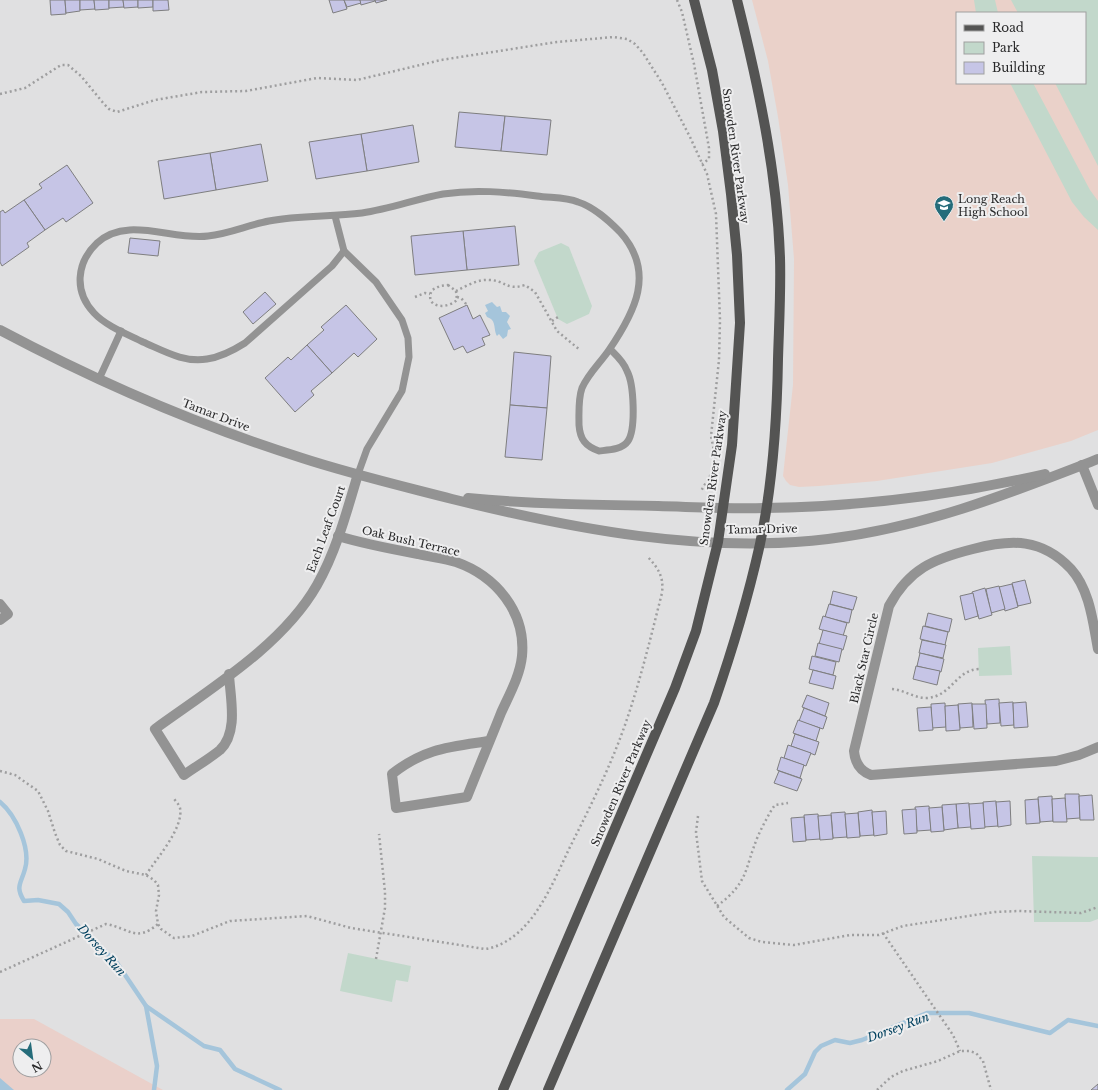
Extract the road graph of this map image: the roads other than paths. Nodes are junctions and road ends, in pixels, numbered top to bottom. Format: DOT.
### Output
graph roads {
  1 [pos="694,0"];
  2 [pos="737,0"];
  3 [pos="335,216"];
  4 [pos="344,251"];
  5 [pos="0,330"];
  6 [pos="121,331"];
  7 [pos="610,348"];
  8 [pos="99,379"];
  9 [pos="1098,459"];
  10 [pos="1082,465"];
  11 [pos="358,474"];
  12 [pos="434,494"];
  13 [pos="1098,505"];
  14 [pos="766,508"];
  15 [pos="723,509"];
  16 [pos="338,536"];
  17 [pos="718,542"];
  18 [pos="760,544"];
  19 [pos="0,604"];
  20 [pos="0,620"];
  21 [pos="1098,649"];
  22 [pos="229,674"];
  23 [pos="489,741"];
  24 [pos="1098,747"];
  25 [pos="503,1090"];
  26 [pos="548,1090"];
  1 -- 15 [label="main road, Snowden River Parkway"];
  2 -- 14 [label="main road"];
  3 -- 4 [label="lane"];
  3 -- 6 [label="lane"];
  3 -- 7 [label="lane"];
  4 -- 6 [label="lane"];
  4 -- 11 [label="lane"];
  5 -- 8 [label="street, Tamar Drive"];
  6 -- 8 [label="lane"];
  7 -- 7 [label="lane"];
  8 -- 11 [label="street, Tamar Drive"];
  9 -- 10 [label="street, Tamar Drive"];
  10 -- 13 [label="street"];
  10 -- 14 [label="street, Tamar Drive"];
  10 -- 18 [label="street, Tamar Drive"];
  11 -- 12 [label="street, Tamar Drive"];
  11 -- 16 [label="street, Each Leaf Court"];
  12 -- 15 [label="street, Tamar Drive"];
  12 -- 17 [label="street, Tamar Drive"];
  14 -- 15 [label="street, Tamar Drive"];
  14 -- 18 [label="main road"];
  15 -- 17 [label="main road, Snowden River Parkway"];
  16 -- 22 [label="street, Each Leaf Court"];
  16 -- 23 [label="street, Oak Bush Terrace"];
  17 -- 18 [label="street, Tamar Drive"];
  17 -- 25 [label="main road, Snowden River Parkway"];
  18 -- 26 [label="main road"];
  19 -- 20 [label="street"];
  21 -- 24 [label="street, Black Star Circle"];
  22 -- 22 [label="street, Each Leaf Court"];
  23 -- 23 [label="street, Oak Bush Terrace"];
}
